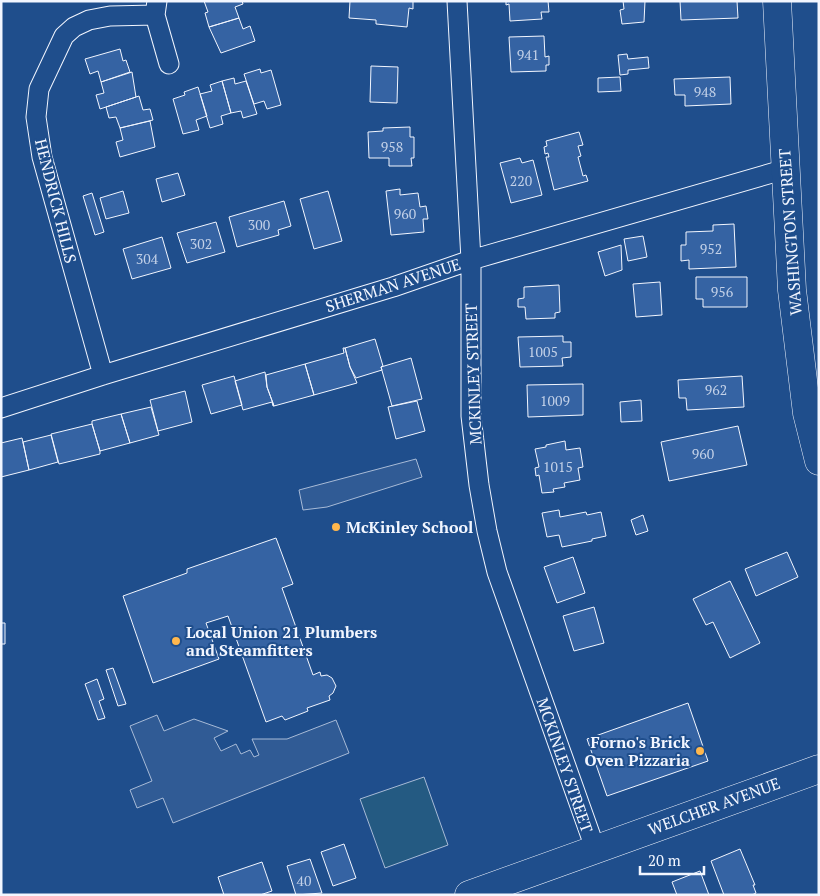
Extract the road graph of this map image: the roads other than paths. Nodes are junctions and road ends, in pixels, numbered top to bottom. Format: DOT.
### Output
graph roads {
  1 [pos="456,1"];
  2 [pos="777,1"];
  3 [pos="156,8"];
  4 [pos="169,64"];
  5 [pos="786,169"];
  6 [pos="471,260"];
  7 [pos="102,375"];
  8 [pos="1,408"];
  9 [pos="819,461"];
  10 [pos="819,754"];
  11 [pos="809,773"];
  12 [pos="594,848"];
  13 [pos="469,895"];
  1 -- 6 [label="street, MCKINLEY STREET"];
  2 -- 5 [label="street, WASHINGTON STREET"];
  3 -- 4 [label="street, HENDRICK HILLS"];
  3 -- 7 [label="street, HENDRICK HILLS"];
  5 -- 6 [label="street, SHERMAN AVENUE"];
  5 -- 9 [label="street, WASHINGTON STREET"];
  6 -- 7 [label="street, SHERMAN AVENUE"];
  6 -- 12 [label="street, MCKINLEY STREET"];
  7 -- 8 [label="street, SHERMAN AVENUE"];
  10 -- 11 [label="street"];
  11 -- 12 [label="street, WELCHER AVENUE"];
  12 -- 13 [label="street, WELCHER AVENUE"];
}
